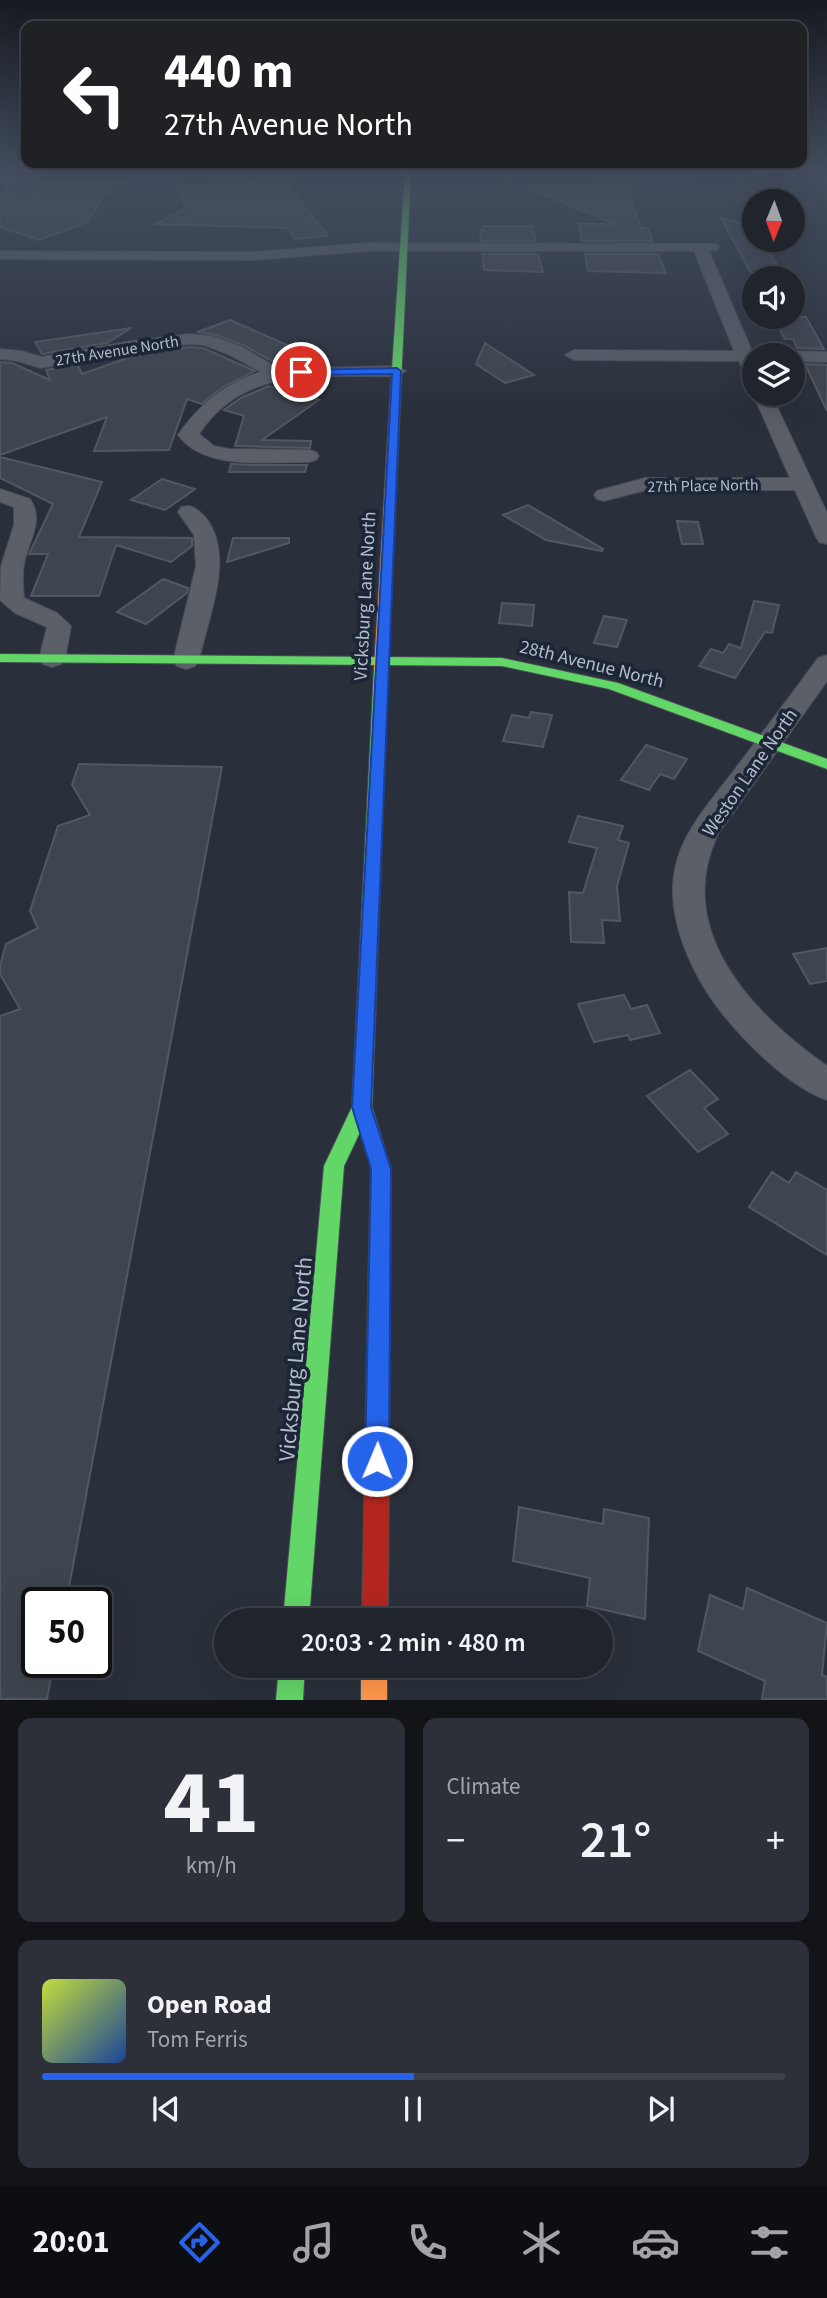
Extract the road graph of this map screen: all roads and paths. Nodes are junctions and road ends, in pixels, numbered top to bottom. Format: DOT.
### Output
graph roads {
  1 [pos="308,251"];
  2 [pos="402,251"];
  3 [pos="707,251"];
  4 [pos="0,255"];
  5 [pos="745,343"];
  6 [pos="0,354"];
  7 [pos="574,355"];
  8 [pos="742,356"];
  9 [pos="805,356"];
  10 [pos="827,356"];
  11 [pos="397,371"];
  12 [pos="277,374"];
  13 [pos="767,406"];
  14 [pos="309,456"];
  15 [pos="803,484"];
  16 [pos="0,495"];
  17 [pos="604,495"];
  18 [pos="189,512"];
  19 [pos="827,537"];
  20 [pos="0,658"];
  21 [pos="52,659"];
  22 [pos="186,661"];
  23 [pos="381,662"];
  24 [pos="827,663"];
  25 [pos="768,744"];
  26 [pos="827,764"];
  27 [pos="827,1085"];
  28 [pos="362,1107"];
  29 [pos="297,1608"];
  30 [pos="375,1608"];
  31 [pos="291,1678"];
  32 [pos="374,1678"];
  33 [pos="289,1699"];
  34 [pos="374,1699"];
  1 -- 4 [label="street"];
  2 -- 11 [label="main road, Vicksburg Lane North"];
  3 -- 5 [label="street"];
  6 -- 12 [label="street, 27th Avenue North"];
  7 -- 8 [label="street"];
  9 -- 10 [label="street"];
  11 -- 12 [label="street"];
  11 -- 23 [label="main road, Vicksburg Lane North"];
  12 -- 14 [label="street"];
  13 -- 15 [label="street"];
  15 -- 17 [label="street, 27th Place North"];
  15 -- 19 [label="street"];
  16 -- 21 [label="street"];
  18 -- 22 [label="street"];
  20 -- 21 [label="main road, 28th Avenue North"];
  21 -- 22 [label="main road, 28th Avenue North"];
  22 -- 23 [label="main road, 28th Avenue North"];
  23 -- 25 [label="main road, 28th Avenue North"];
  23 -- 28 [label="main road, Vicksburg Lane North"];
  24 -- 25 [label="street, Weston Lane North"];
  25 -- 26 [label="main road, 28th Avenue North"];
  25 -- 27 [label="street, Weston Lane North"];
  28 -- 29 [label="main road, Vicksburg Lane North"];
  28 -- 30 [label="main road, Vicksburg Lane North"];
  31 -- 33 [label="main road"];
  32 -- 34 [label="main road"];
}
